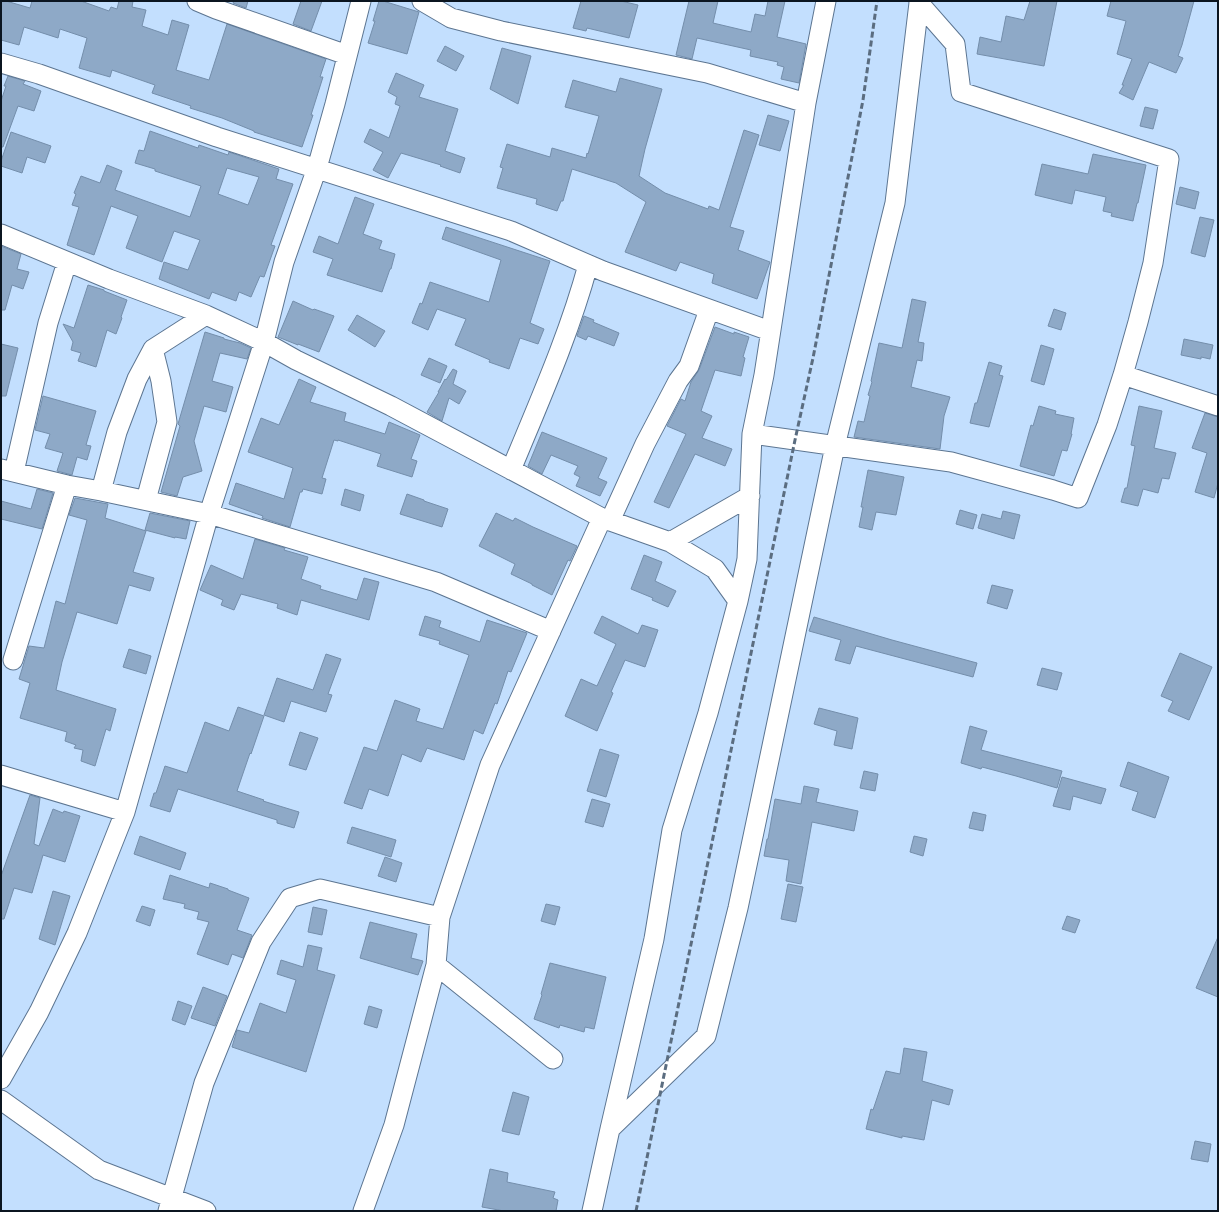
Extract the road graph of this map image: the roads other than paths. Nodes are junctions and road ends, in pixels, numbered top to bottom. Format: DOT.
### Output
graph roads {
  1 [pos="197,1"];
  2 [pos="360,1"];
  3 [pos="422,1"];
  4 [pos="826,1"];
  5 [pos="920,2"];
  6 [pos="347,55"];
  7 [pos="1,63"];
  8 [pos="806,103"];
  9 [pos="317,168"];
  10 [pos="1,234"];
  11 [pos="67,262"];
  12 [pos="588,265"];
  13 [pos="709,310"];
  14 [pos="206,315"];
  15 [pos="770,331"];
  16 [pos="264,342"];
  17 [pos="153,349"];
  18 [pos="1123,375"];
  19 [pos="1218,406"];
  20 [pos="752,434"];
  21 [pos="835,446"];
  22 [pos="7,470"];
  23 [pos="511,470"];
  24 [pos="67,485"];
  25 [pos="101,490"];
  26 [pos="750,496"];
  27 [pos="146,500"];
  28 [pos="209,514"];
  29 [pos="606,520"];
  30 [pos="670,542"];
  31 [pos="738,601"];
  32 [pos="551,631"];
  33 [pos="13,660"];
  34 [pos="1,775"];
  35 [pos="125,812"];
  36 [pos="440,917"];
  37 [pos="436,965"];
  38 [pos="553,1059"];
  39 [pos="1,1079"];
  40 [pos="1,1100"];
  41 [pos="610,1129"];
  42 [pos="171,1204"];
  43 [pos="206,1211"];
  44 [pos="363,1211"];
  45 [pos="592,1211"];
  1 -- 6 [label="street"];
  2 -- 6 [label="street"];
  3 -- 8 [label="street"];
  4 -- 8 [label="street"];
  5 -- 18 [label="street"];
  5 -- 21 [label="street"];
  6 -- 9 [label="street"];
  7 -- 9 [label="street"];
  8 -- 15 [label="street"];
  9 -- 12 [label="street"];
  9 -- 16 [label="street"];
  10 -- 11 [label="street"];
  11 -- 14 [label="street"];
  11 -- 22 [label="street"];
  12 -- 13 [label="street"];
  12 -- 23 [label="street"];
  13 -- 15 [label="street"];
  13 -- 29 [label="street"];
  14 -- 16 [label="street"];
  14 -- 17 [label="street"];
  15 -- 20 [label="street"];
  16 -- 23 [label="street"];
  16 -- 28 [label="street"];
  17 -- 25 [label="street"];
  17 -- 27 [label="street"];
  18 -- 19 [label="street"];
  18 -- 21 [label="street"];
  20 -- 21 [label="street"];
  20 -- 26 [label="street"];
  21 -- 41 [label="street"];
  22 -- 24 [label="street"];
  23 -- 29 [label="street"];
  24 -- 25 [label="street"];
  24 -- 33 [label="street"];
  25 -- 27 [label="street"];
  26 -- 30 [label="street"];
  26 -- 31 [label="street"];
  27 -- 28 [label="street"];
  28 -- 32 [label="street"];
  28 -- 35 [label="street"];
  29 -- 30 [label="street"];
  29 -- 32 [label="street"];
  30 -- 31 [label="street"];
  31 -- 41 [label="street"];
  32 -- 36 [label="street"];
  34 -- 35 [label="street"];
  35 -- 39 [label="street"];
  36 -- 37 [label="street"];
  36 -- 42 [label="street"];
  37 -- 38 [label="street"];
  37 -- 44 [label="street"];
  40 -- 42 [label="street"];
  41 -- 45 [label="street"];
  42 -- 43 [label="street"];
}
